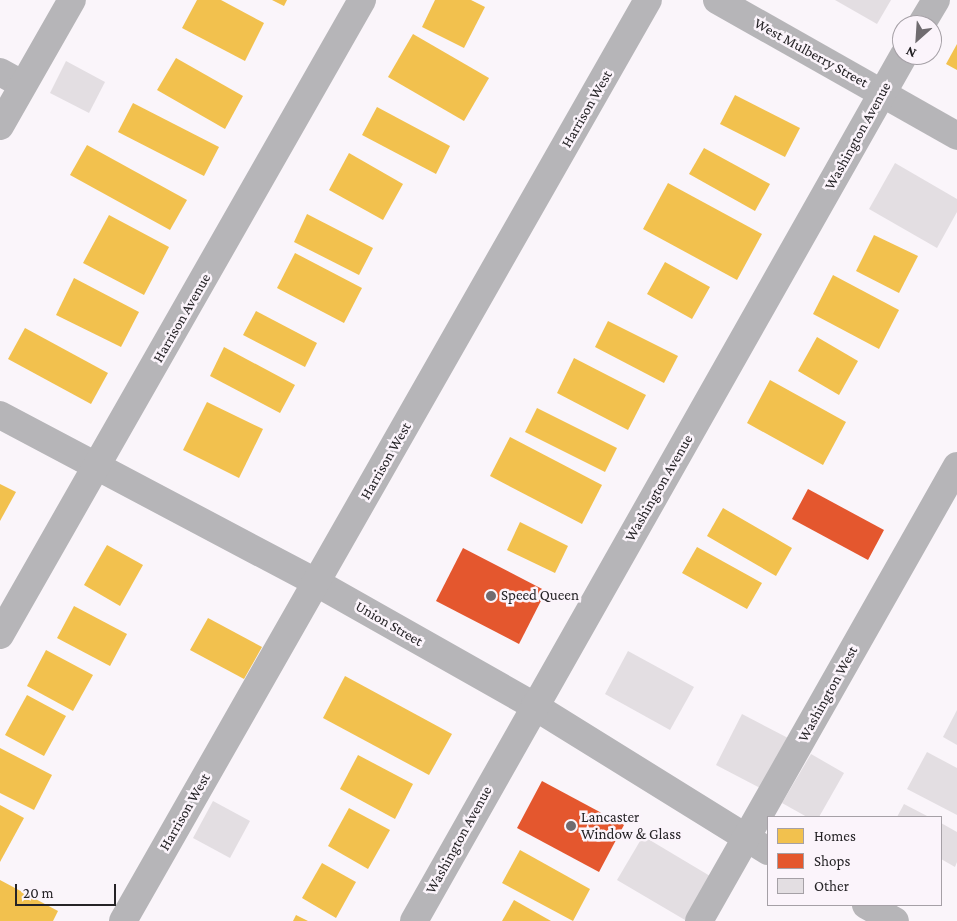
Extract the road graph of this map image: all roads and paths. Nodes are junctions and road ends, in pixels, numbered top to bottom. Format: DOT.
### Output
graph roads {
  1 [pos="72,0"];
  2 [pos="362,0"];
  3 [pos="648,0"];
  4 [pos="716,0"];
  5 [pos="936,0"];
  6 [pos="928,15"];
  7 [pos="898,65"];
  8 [pos="0,72"];
  9 [pos="24,85"];
  10 [pos="882,94"];
  11 [pos="0,126"];
  12 [pos="957,136"];
  13 [pos="0,415"];
  14 [pos="957,466"];
  15 [pos="97,468"];
  16 [pos="317,583"];
  17 [pos="0,635"];
  18 [pos="534,706"];
  19 [pos="772,816"];
  20 [pos="767,826"];
  21 [pos="757,845"];
  22 [pos="868,906"];
  23 [pos="123,921"];
  24 [pos="414,921"];
  25 [pos="699,921"];
  26 [pos="895,921"];
  1 -- 9 [label="street"];
  2 -- 15 [label="street, Harrison Avenue"];
  3 -- 16 [label="street, Harrison West"];
  4 -- 10 [label="street, West Mulberry Street"];
  5 -- 6 [label="street"];
  7 -- 10 [label="street, Washington Avenue"];
  8 -- 9 [label="street"];
  9 -- 11 [label="street"];
  10 -- 12 [label="street, West Mulberry Street"];
  10 -- 18 [label="street, Washington Avenue"];
  13 -- 15 [label="street, Union Street"];
  14 -- 19 [label="street, Washington West"];
  15 -- 16 [label="street, Union Street"];
  15 -- 17 [label="street, Harrison Avenue"];
  16 -- 18 [label="street, Union Street"];
  16 -- 23 [label="street, Harrison West"];
  18 -- 21 [label="street, Union Street"];
  18 -- 24 [label="street, Washington Avenue"];
  20 -- 21 [label="street, Washington West"];
  21 -- 25 [label="street, Washington West"];
  22 -- 26 [label="street"];
}
